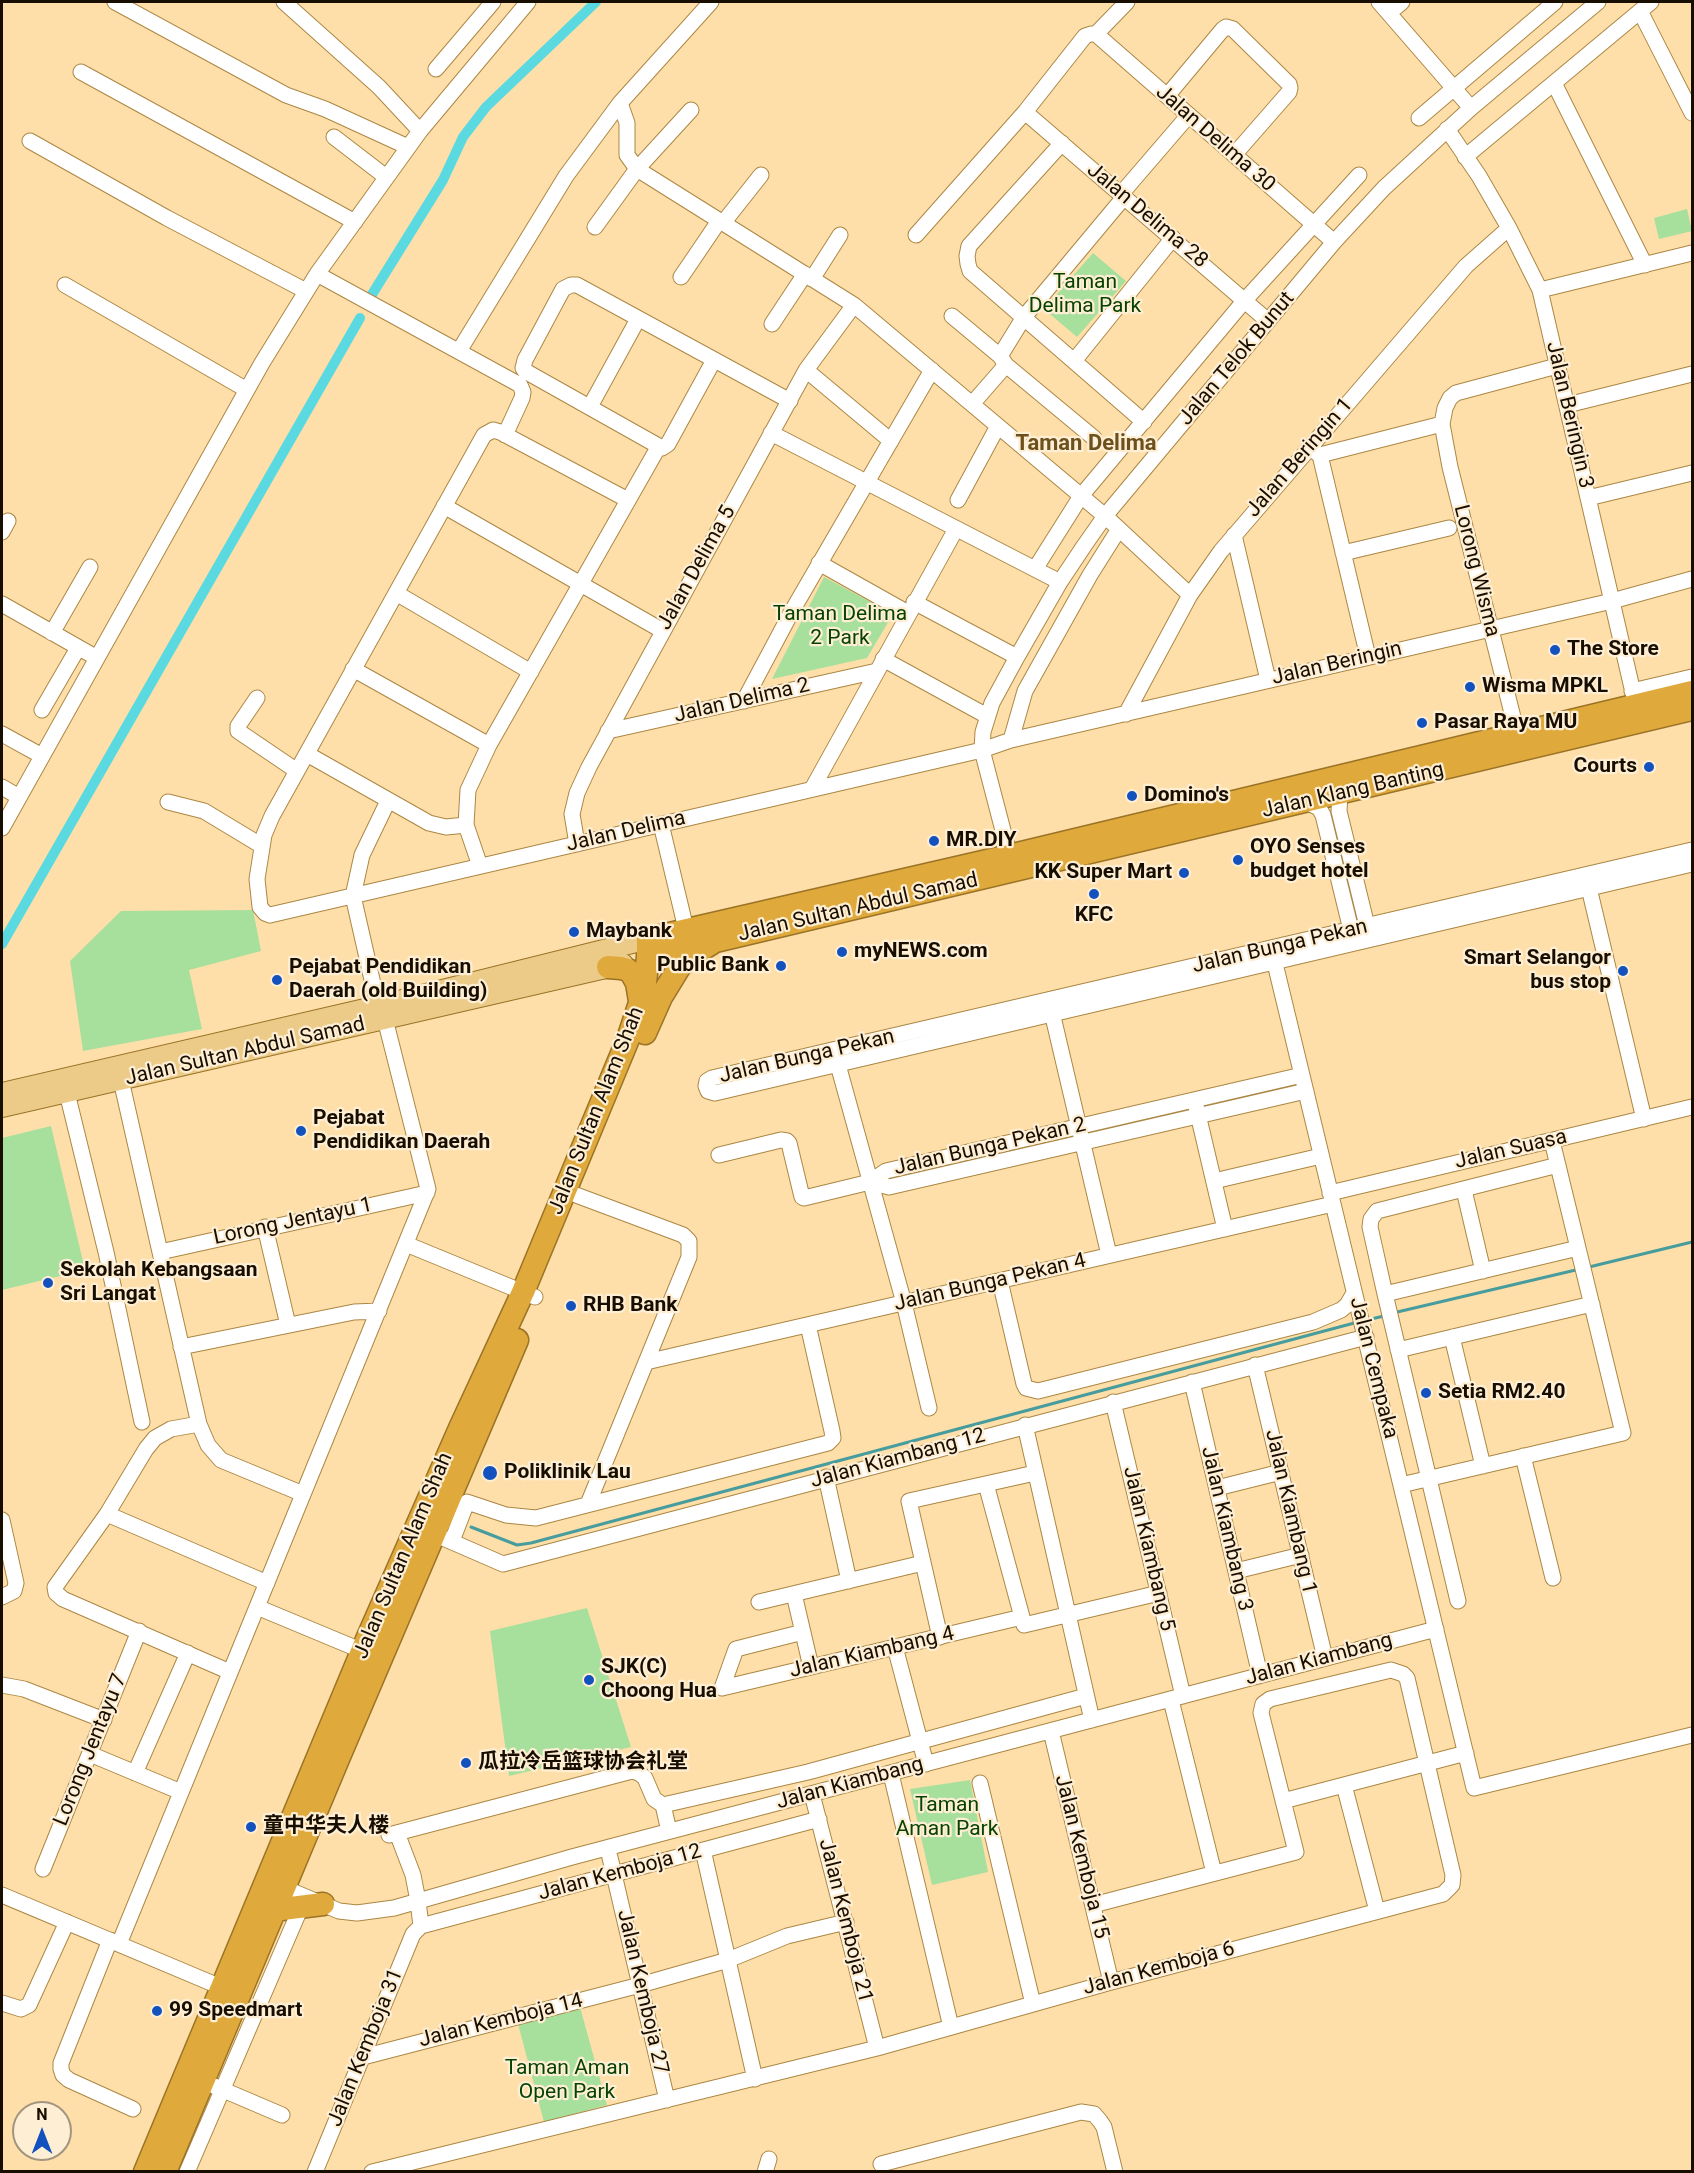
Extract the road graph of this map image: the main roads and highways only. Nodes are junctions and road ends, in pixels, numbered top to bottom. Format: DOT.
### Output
graph roads {
  1 [pos="1692,692"];
  2 [pos="1636,706"];
  3 [pos="1692,709"];
  4 [pos="1011,864"];
  5 [pos="712,942"];
  6 [pos="663,943"];
  7 [pos="608,967"];
  8 [pos="651,1001"];
  9 [pos="382,1013"];
  10 [pos="2,1094"];
  11 [pos="2,1107"];
  12 [pos="529,1295"];
  13 [pos="332,1750"];
  14 [pos="275,1884"];
  15 [pos="323,1904"];
  16 [pos="274,1911"];
  17 [pos="230,1991"];
  18 [pos="145,2172"];
  19 [pos="165,2172"];
  1 -- 2 [label="highway, Jalan Klang Banting"];
  2 -- 3 [label="highway, Jalan Klang Banting"];
  2 -- 4 [label="highway, Jalan Klang Banting"];
  2 -- 4 [label="highway, Jalan Klang Banting"];
  4 -- 5 [label="highway, Jalan Sultan Abdul Samad"];
  4 -- 6 [label="highway, Jalan Sultan Abdul Samad"];
  5 -- 6 [label="highway, Jalan Sultan Abdul Samad"];
  5 -- 8 [label="highway"];
  6 -- 7 [label="main road, Jalan Sultan Abdul Samad"];
  6 -- 8 [label="highway, Jalan Sultan Alam Shah"];
  6 -- 9 [label="main road, Jalan Sultan Abdul Samad"];
  7 -- 8 [label="highway"];
  7 -- 9 [label="main road, Jalan Sultan Abdul Samad"];
  8 -- 12 [label="highway, Jalan Sultan Alam Shah"];
  8 -- 12 [label="highway, Jalan Sultan Alam Shah"];
  9 -- 10 [label="main road, Jalan Sultan Abdul Samad"];
  9 -- 11 [label="main road, Jalan Sultan Abdul Samad"];
  12 -- 13 [label="highway, Jalan Sultan Alam Shah"];
  12 -- 13 [label="highway, Jalan Sultan Alam Shah"];
  13 -- 14 [label="highway, Jalan Sultan Alam Shah"];
  14 -- 16 [label="highway, Jalan Sultan Alam Shah"];
  14 -- 17 [label="highway, Jalan Sultan Alam Shah"];
  15 -- 16 [label="highway"];
  16 -- 17 [label="highway, Jalan Sultan Alam Shah"];
  17 -- 18 [label="highway, Jalan Sultan Alam Shah"];
  17 -- 19 [label="highway, Jalan Sultan Alam Shah"];
}
